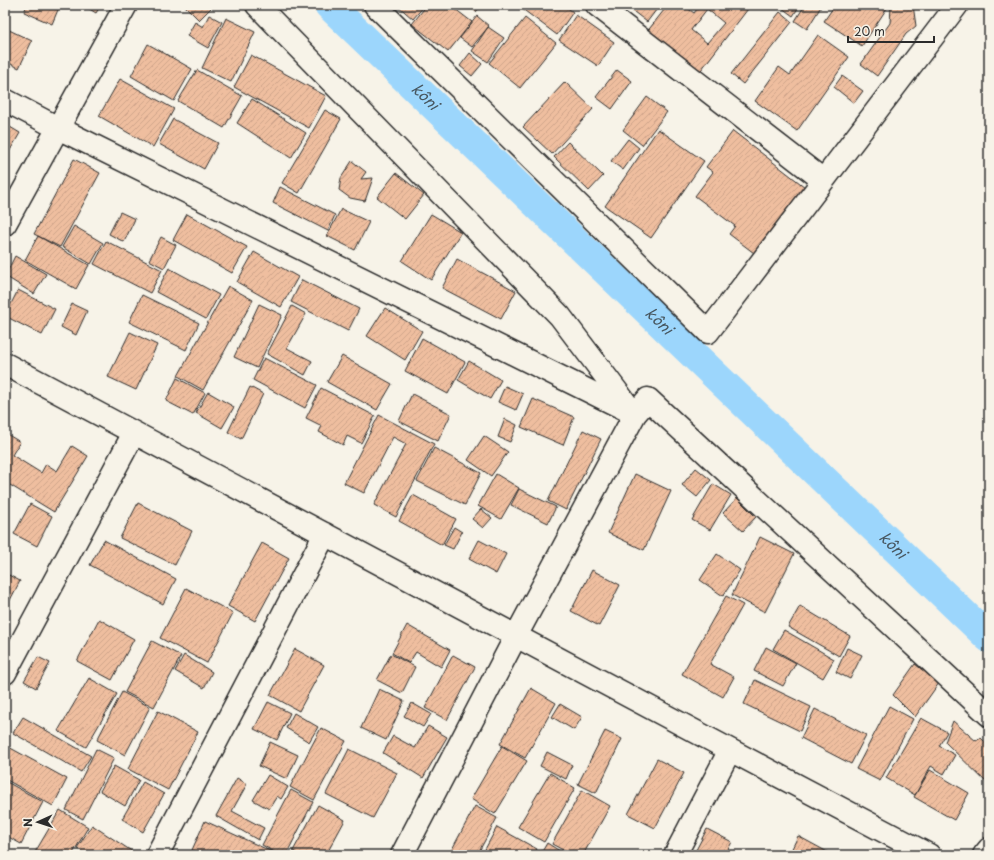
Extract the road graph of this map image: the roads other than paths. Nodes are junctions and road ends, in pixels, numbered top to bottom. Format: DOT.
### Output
graph roads {
  1 [pos="126,5"];
  2 [pos="257,5"];
  3 [pos="375,5"];
  4 [pos="597,5"];
  5 [pos="955,6"];
  6 [pos="5,100"];
  7 [pos="58,128"];
  8 [pos="823,180"];
  9 [pos="5,224"];
  10 [pos="5,364"];
  11 [pos="635,414"];
  12 [pos="134,433"];
  13 [pos="325,534"];
  14 [pos="516,636"];
  15 [pos="5,673"];
  16 [pos="989,715"];
  17 [pos="730,750"];
  18 [pos="989,849"];
  19 [pos="157,855"];
  20 [pos="402,855"];
  21 [pos="675,855"];
  22 [pos="929,855"];
  23 [pos="984,855"];
  1 -- 7 [label="street"];
  2 -- 11 [label="street"];
  3 -- 8 [label="street"];
  4 -- 8 [label="street"];
  5 -- 8 [label="street"];
  6 -- 7 [label="street"];
  7 -- 9 [label="street"];
  7 -- 11 [label="street"];
  10 -- 12 [label="street"];
  11 -- 14 [label="street"];
  11 -- 16 [label="street"];
  12 -- 13 [label="street"];
  12 -- 15 [label="street"];
  13 -- 14 [label="street"];
  13 -- 19 [label="street"];
  14 -- 17 [label="street"];
  14 -- 20 [label="street"];
  17 -- 21 [label="street"];
  17 -- 22 [label="street"];
  18 -- 23 [label="street"];
}
